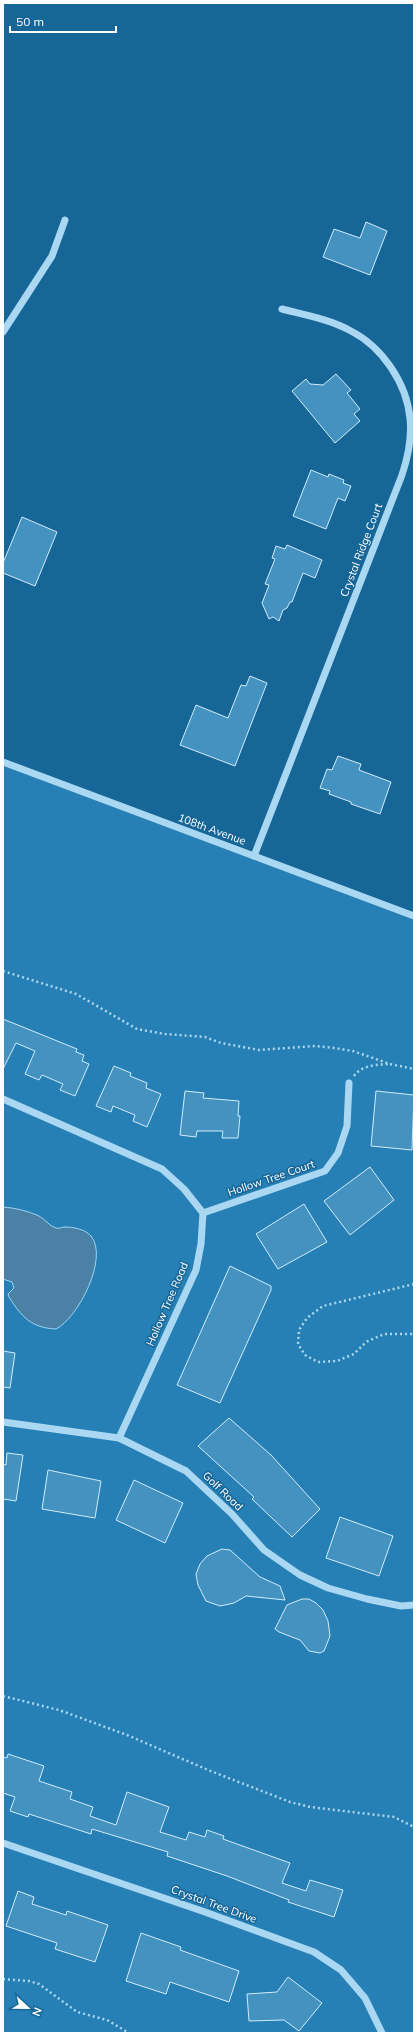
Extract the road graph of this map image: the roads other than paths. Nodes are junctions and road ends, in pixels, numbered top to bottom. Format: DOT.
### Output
graph roads {
  1 [pos="65,220"];
  2 [pos="282,309"];
  3 [pos="3,332"];
  4 [pos="3,762"];
  5 [pos="254,856"];
  6 [pos="414,916"];
  7 [pos="350,1083"];
  8 [pos="3,1099"];
  9 [pos="202,1213"];
  10 [pos="3,1422"];
  11 [pos="119,1438"];
  12 [pos="414,1605"];
  13 [pos="3,1843"];
  14 [pos="382,2033"];
  1 -- 3 [label="street"];
  2 -- 5 [label="street, Crystal Ridge Court"];
  4 -- 5 [label="street, 108th Avenue"];
  5 -- 6 [label="street, 108th Avenue"];
  7 -- 9 [label="street, Hollow Tree Court"];
  8 -- 9 [label="street"];
  9 -- 11 [label="street, Hollow Tree Road"];
  10 -- 11 [label="street, Golf Road"];
  11 -- 12 [label="street, Golf Road"];
  13 -- 14 [label="street, Crystal Tree Drive"];
}
